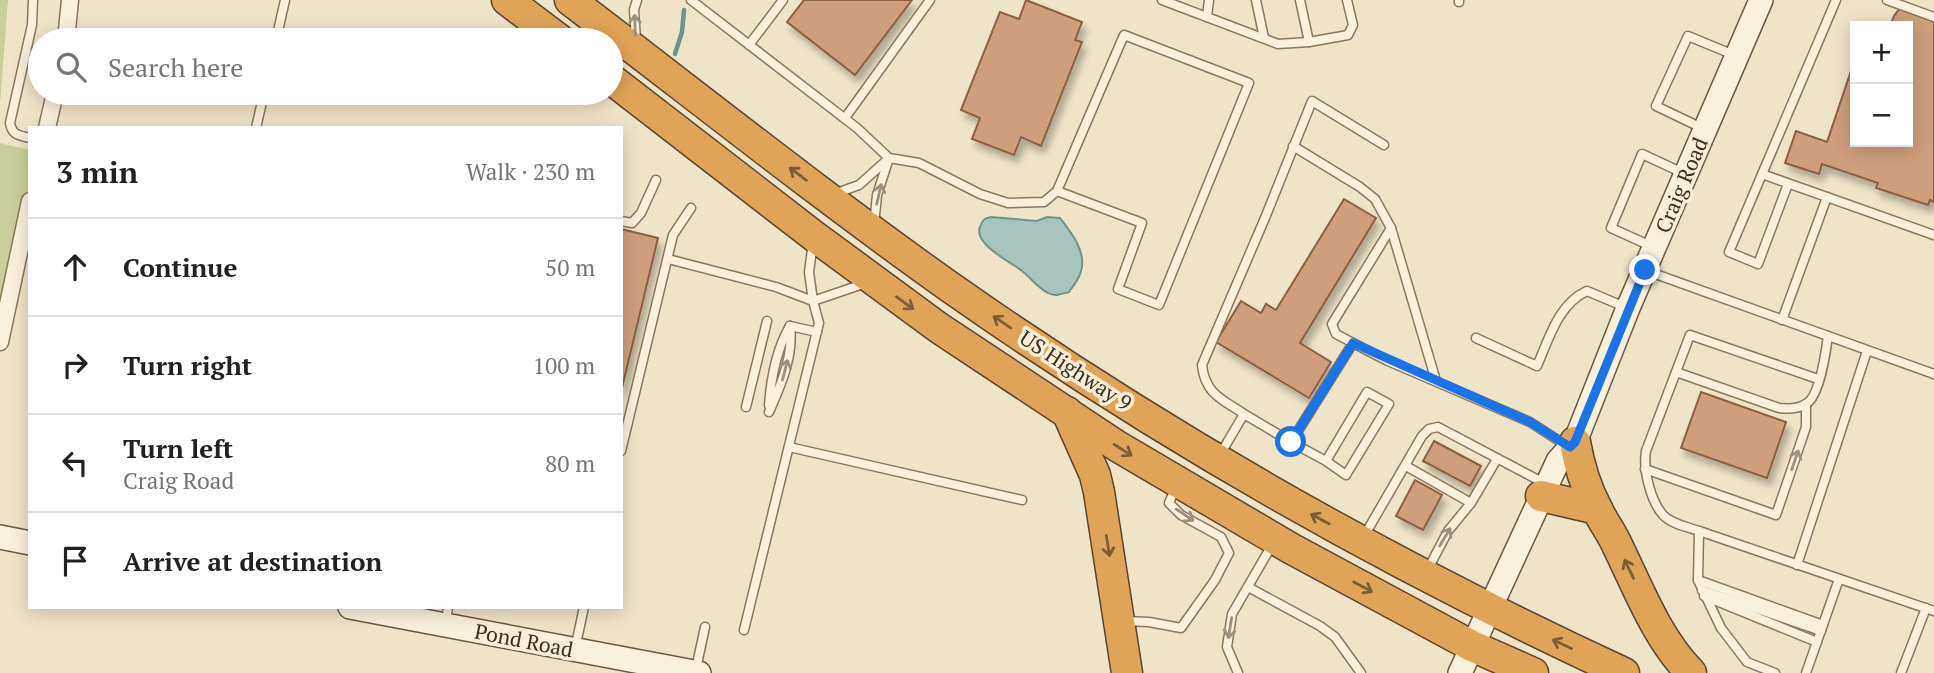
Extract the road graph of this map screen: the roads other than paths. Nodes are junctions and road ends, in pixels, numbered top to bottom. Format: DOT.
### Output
graph roads {
  1 [pos="33,0"];
  2 [pos="70,0"];
  3 [pos="285,0"];
  4 [pos="507,0"];
  5 [pos="638,0"];
  6 [pos="691,0"];
  7 [pos="783,0"];
  8 [pos="930,0"];
  9 [pos="1162,0"];
  10 [pos="1209,0"];
  11 [pos="1256,0"];
  12 [pos="1300,0"];
  13 [pos="1347,0"];
  14 [pos="1761,0"];
  15 [pos="1836,0"];
  16 [pos="1887,0"];
  17 [pos="578,2"];
  18 [pos="1207,17"];
  19 [pos="1934,17"];
  20 [pos="31,28"];
  21 [pos="67,28"];
  22 [pos="279,28"];
  23 [pos="544,28"];
  24 [pos="609,28"];
  25 [pos="1264,38"];
  26 [pos="623,39"];
  27 [pos="1309,42"];
  28 [pos="28,43"];
  29 [pos="749,45"];
  30 [pos="636,50"];
  31 [pos="1737,56"];
  32 [pos="623,88"];
  33 [pos="52,105"];
  34 [pos="261,105"];
  35 [pos="845,118"];
  36 [pos="47,126"];
  37 [pos="256,126"];
  38 [pos="1705,130"];
  39 [pos="28,138"];
  40 [pos="1384,145"];
  41 [pos="1293,146"];
  42 [pos="890,158"];
  43 [pos="1686,174"];
  44 [pos="1762,174"];
  45 [pos="656,180"];
  46 [pos="1788,184"];
  47 [pos="1057,191"];
  48 [pos="827,196"];
  49 [pos="1828,197"];
  50 [pos="691,208"];
  51 [pos="28,210"];
  52 [pos="623,221"];
  53 [pos="1391,228"];
  54 [pos="873,231"];
  55 [pos="1934,234"];
  56 [pos="814,236"];
  57 [pos="1654,248"];
  58 [pos="668,259"];
  59 [pos="1645,270"];
  60 [pos="874,281"];
  61 [pos="813,301"];
  62 [pos="1628,308"];
  63 [pos="1782,320"];
  64 [pos="767,321"];
  65 [pos="790,326"];
  66 [pos="817,332"];
  67 [pos="1828,336"];
  68 [pos="1476,338"];
  69 [pos="0,342"];
  70 [pos="1353,343"];
  71 [pos="1867,351"];
  72 [pos="1676,372"];
  73 [pos="1934,374"];
  74 [pos="1818,379"];
  75 [pos="1436,381"];
  76 [pos="1806,404"];
  77 [pos="746,407"];
  78 [pos="1067,411"];
  79 [pos="1244,414"];
  80 [pos="1291,442"];
  81 [pos="623,443"];
  82 [pos="1572,445"];
  83 [pos="789,447"];
  84 [pos="1217,459"];
  85 [pos="1497,459"];
  86 [pos="1326,461"];
  87 [pos="1406,466"];
  88 [pos="1645,470"];
  89 [pos="1544,490"];
  90 [pos="1022,500"];
  91 [pos="1471,503"];
  92 [pos="1597,509"];
  93 [pos="1227,526"];
  94 [pos="1699,531"];
  95 [pos="0,537"];
  96 [pos="1276,539"];
  97 [pos="1361,541"];
  98 [pos="28,543"];
  99 [pos="1797,565"];
  100 [pos="1424,575"];
  101 [pos="1839,579"];
  102 [pos="1698,580"];
  103 [pos="1248,587"];
  104 [pos="1703,593"];
  105 [pos="372,609"];
  106 [pos="584,609"];
  107 [pos="1489,609"];
  108 [pos="1930,609"];
  109 [pos="447,616"];
  110 [pos="1119,621"];
  111 [pos="705,627"];
  112 [pos="1822,628"];
  113 [pos="744,630"];
  114 [pos="1817,642"];
  115 [pos="575,650"];
  116 [pos="1466,660"];
  117 [pos="1238,672"];
  118 [pos="697,673"];
  119 [pos="1127,673"];
  120 [pos="1362,673"];
  121 [pos="1532,673"];
  122 [pos="1624,673"];
  123 [pos="1691,673"];
  124 [pos="1774,673"];
  125 [pos="1806,673"];
  126 [pos="1901,673"];
  1 -- 20 [label="lane"];
  2 -- 21 [label="street"];
  3 -- 22 [label="lane"];
  4 -- 23 [label="highway"];
  30 -- 5 [label="lane, one-way"];
  6 -- 29 [label="lane"];
  7 -- 29 [label="lane"];
  8 -- 35 [label="lane"];
  9 -- 18 [label="lane"];
  10 -- 18 [label="lane"];
  11 -- 25 [label="lane"];
  12 -- 27 [label="lane"];
  13 -- 27 [label="lane"];
  14 -- 31 [label="main road, Craig Road"];
  15 -- 44 [label="lane"];
  16 -- 19 [label="lane"];
  17 -- 24 [label="highway, US Highway 9"];
  18 -- 25 [label="lane"];
  25 -- 27 [label="lane"];
  26 -- 30 [label="highway, US Highway 9"];
  28 -- 39 [label="lane"];
  29 -- 35 [label="lane"];
  48 -- 30 [label="highway, US Highway 9, one-way"];
  31 -- 38 [label="main road, Craig Road"];
  31 -- 38 [label="lane"];
  32 -- 56 [label="highway, US Highway 9"];
  33 -- 36 [label="street"];
  34 -- 37 [label="lane"];
  35 -- 42 [label="lane"];
  38 -- 43 [label="main road, Craig Road"];
  40 -- 41 [label="lane"];
  41 -- 53 [label="lane"];
  41 -- 79 [label="lane"];
  42 -- 47 [label="lane"];
  42 -- 48 [label="lane"];
  54 -- 42 [label="lane, one-way"];
  43 -- 57 [label="main road, Craig Road"];
  43 -- 57 [label="lane"];
  44 -- 46 [label="lane"];
  44 -- 46 [label="lane"];
  45 -- 52 [label="lane"];
  46 -- 49 [label="lane"];
  47 -- 47 [label="lane"];
  48 -- 54 [label="highway, US Highway 9"];
  49 -- 55 [label="lane"];
  49 -- 63 [label="lane"];
  50 -- 58 [label="lane"];
  51 -- 69 [label="street"];
  53 -- 70 [label="lane"];
  53 -- 75 [label="lane"];
  84 -- 54 [label="highway, US Highway 9, one-way"];
  56 -- 60 [label="highway, US Highway 9"];
  56 -- 61 [label="lane"];
  57 -- 59 [label="main road, Craig Road"];
  58 -- 61 [label="lane"];
  58 -- 81 [label="lane"];
  59 -- 62 [label="main road, Craig Road"];
  59 -- 63 [label="lane"];
  60 -- 61 [label="lane"];
  60 -- 78 [label="highway, US Highway 9, one-way"];
  61 -- 66 [label="lane"];
  62 -- 68 [label="lane"];
  62 -- 82 [label="main road, Craig Road"];
  63 -- 67 [label="lane"];
  64 -- 77 [label="lane"];
  65 -- 65 [label="lane, one-way"];
  65 -- 66 [label="lane"];
  66 -- 83 [label="lane"];
  67 -- 71 [label="lane"];
  67 -- 74 [label="lane"];
  70 -- 75 [label="lane"];
  70 -- 80 [label="lane"];
  71 -- 73 [label="lane"];
  71 -- 99 [label="lane"];
  72 -- 74 [label="lane"];
  72 -- 76 [label="lane"];
  72 -- 88 [label="lane"];
  74 -- 76 [label="lane"];
  75 -- 82 [label="lane"];
  88 -- 76 [label="lane, one-way"];
  78 -- 93 [label="highway, US Highway 9, one-way"];
  78 -- 110 [label="highway, one-way"];
  79 -- 80 [label="lane"];
  79 -- 84 [label="lane"];
  80 -- 86 [label="lane"];
  82 -- 89 [label="main road, Craig Road"];
  82 -- 92 [label="highway"];
  83 -- 90 [label="lane"];
  83 -- 113 [label="lane"];
  97 -- 84 [label="highway, US Highway 9, one-way"];
  85 -- 87 [label="lane"];
  85 -- 89 [label="lane"];
  85 -- 91 [label="lane"];
  86 -- 86 [label="lane"];
  87 -- 91 [label="lane"];
  87 -- 97 [label="lane"];
  88 -- 94 [label="lane"];
  89 -- 92 [label="highway"];
  89 -- 107 [label="main road, Craig Road"];
  100 -- 91 [label="lane, one-way"];
  123 -- 92 [label="highway, one-way"];
  93 -- 96 [label="highway, US Highway 9"];
  93 -- 110 [label="lane"];
  94 -- 99 [label="lane"];
  94 -- 102 [label="lane"];
  95 -- 98 [label="main road"];
  96 -- 103 [label="lane"];
  96 -- 116 [label="highway, US Highway 9, one-way"];
  97 -- 100 [label="highway, US Highway 9"];
  99 -- 101 [label="lane"];
  100 -- 107 [label="highway, US Highway 9"];
  101 -- 108 [label="lane"];
  101 -- 112 [label="lane"];
  102 -- 104 [label="lane"];
  102 -- 112 [label="lane"];
  103 -- 117 [label="lane, one-way"];
  103 -- 120 [label="lane"];
  104 -- 112 [label="lane"];
  104 -- 114 [label="lane"];
  104 -- 124 [label="lane"];
  105 -- 109 [label="main road, Pond Road"];
  106 -- 115 [label="lane"];
  107 -- 116 [label="main road, Craig Road"];
  122 -- 107 [label="highway, US Highway 9, one-way"];
  108 -- 126 [label="lane"];
  109 -- 115 [label="main road, Pond Road"];
  110 -- 119 [label="highway"];
  111 -- 118 [label="lane"];
  112 -- 114 [label="lane"];
  114 -- 125 [label="lane"];
  115 -- 118 [label="main road, Pond Road"];
  116 -- 121 [label="highway, US Highway 9"];
}
